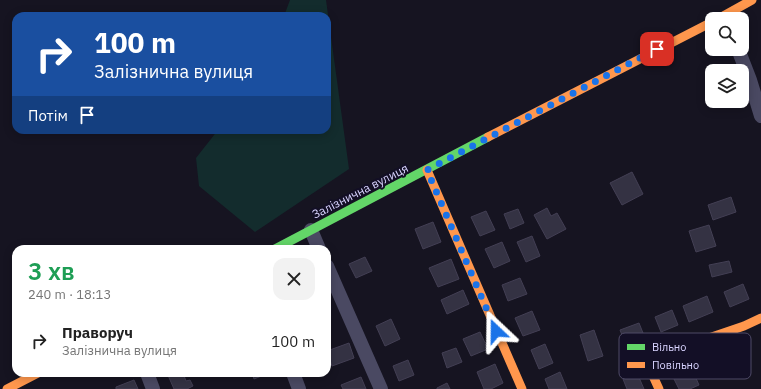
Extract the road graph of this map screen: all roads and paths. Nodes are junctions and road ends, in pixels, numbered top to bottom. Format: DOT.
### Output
graph roads {
  1 [pos="752,0"];
  2 [pos="732,12"];
  3 [pos="705,26"];
  4 [pos="741,56"];
  5 [pos="761,116"];
  6 [pos="427,170"];
  7 [pos="311,230"];
  8 [pos="283,245"];
  9 [pos="317,245"];
  10 [pos="331,275"];
  11 [pos="761,318"];
  12 [pos="723,333"];
  13 [pos="31,377"];
  14 [pos="148,377"];
  15 [pos="294,377"];
  16 [pos="654,379"];
  17 [pos="13,388"];
  18 [pos="153,389"];
  19 [pos="299,389"];
  20 [pos="381,389"];
  21 [pos="522,389"];
  22 [pos="659,389"];
  1 -- 2 [label="street, Залізнична вулиця"];
  3 -- 6 [label="street, Залізнична вулиця"];
  4 -- 5 [label="street"];
  6 -- 7 [label="street, Залізнична вулиця"];
  6 -- 21 [label="street"];
  7 -- 8 [label="street, Залізнична вулиця"];
  7 -- 9 [label="street"];
  10 -- 20 [label="street"];
  11 -- 12 [label="street"];
  13 -- 17 [label="street"];
  14 -- 18 [label="street"];
  15 -- 19 [label="street"];
  16 -- 22 [label="street"];
}
